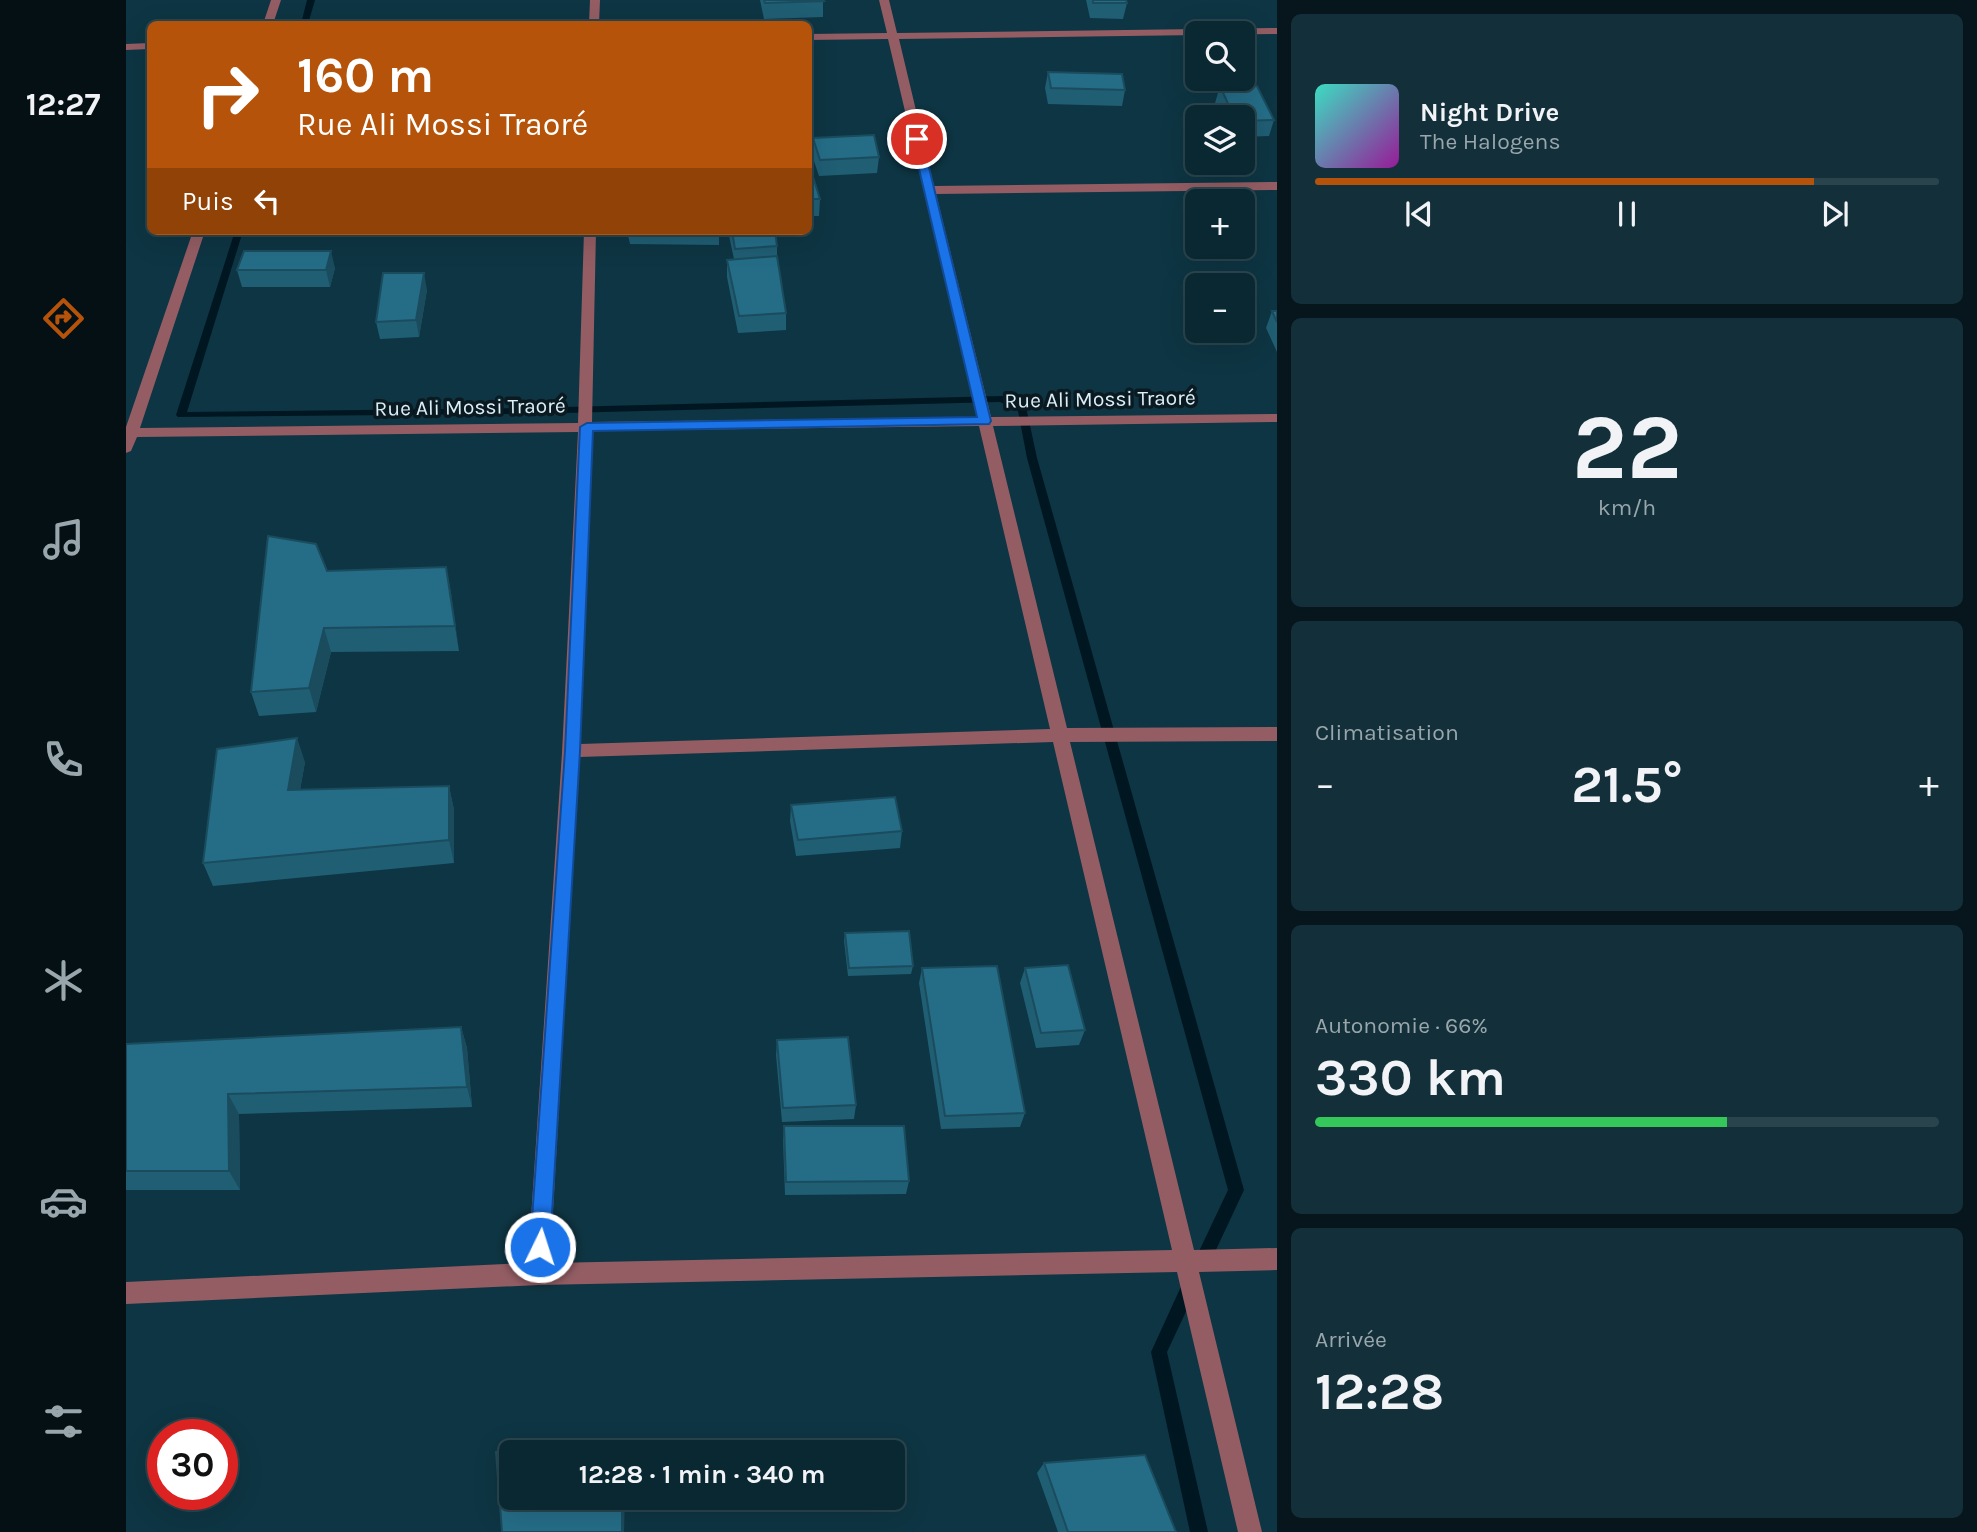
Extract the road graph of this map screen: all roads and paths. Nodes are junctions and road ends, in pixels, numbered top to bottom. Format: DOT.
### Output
graph roads {
  1 [pos="276,0"];
  2 [pos="595,0"];
  3 [pos="884,0"];
  4 [pos="269,21"];
  5 [pos="594,21"];
  6 [pos="1277,31"];
  7 [pos="892,36"];
  8 [pos="812,37"];
  9 [pos="147,46"];
  10 [pos="126,47"];
  11 [pos="1277,186"];
  12 [pos="930,190"];
  13 [pos="198,235"];
  14 [pos="590,235"];
  15 [pos="1277,418"];
  16 [pos="985,421"];
  17 [pos="587,427"];
  18 [pos="129,433"];
  19 [pos="126,448"];
  20 [pos="1277,734"];
  21 [pos="1060,735"];
  22 [pos="572,751"];
  23 [pos="1277,1259"];
  24 [pos="1186,1261"];
  25 [pos="538,1274"];
  26 [pos="126,1293"];
  27 [pos="1250,1532"];
  1 -- 4 [label="street"];
  2 -- 5 [label="street"];
  3 -- 7 [label="street"];
  6 -- 7 [label="street"];
  7 -- 8 [label="street"];
  7 -- 12 [label="street"];
  9 -- 10 [label="street"];
  11 -- 12 [label="street"];
  12 -- 16 [label="street"];
  13 -- 18 [label="street"];
  14 -- 17 [label="street"];
  15 -- 16 [label="street, Rue Ali Mossi Traoré"];
  16 -- 17 [label="street, Rue Ali Mossi Traoré"];
  16 -- 21 [label="street"];
  17 -- 18 [label="street, Rue Ali Mossi Traoré"];
  17 -- 22 [label="street"];
  18 -- 19 [label="street"];
  20 -- 21 [label="street"];
  21 -- 22 [label="street"];
  21 -- 24 [label="street"];
  22 -- 25 [label="street"];
  23 -- 24 [label="street"];
  24 -- 25 [label="street"];
  24 -- 27 [label="street"];
  25 -- 26 [label="street"];
}
